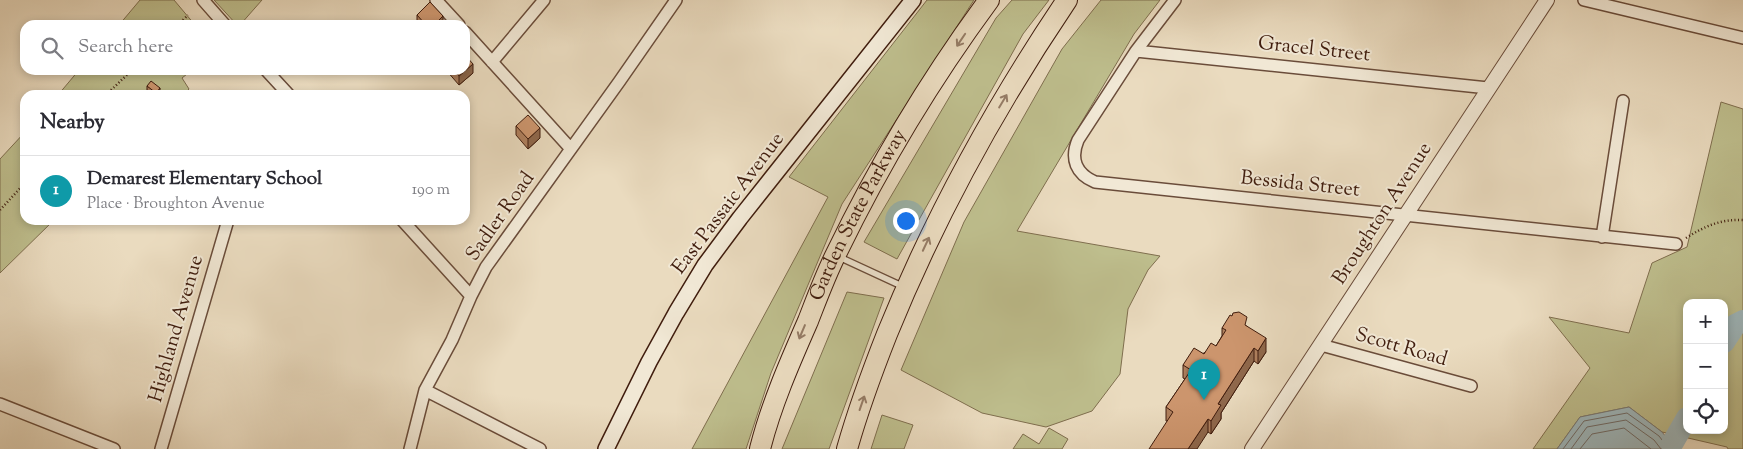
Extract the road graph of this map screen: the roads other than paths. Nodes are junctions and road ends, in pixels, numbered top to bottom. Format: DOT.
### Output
graph roads {
  1 [pos="202,0"];
  2 [pos="436,0"];
  3 [pos="544,0"];
  4 [pos="676,0"];
  5 [pos="913,0"];
  6 [pos="989,0"];
  7 [pos="1067,0"];
  8 [pos="1175,0"];
  9 [pos="1547,0"];
  10 [pos="1584,0"];
  11 [pos="220,20"];
  12 [pos="454,20"];
  13 [pos="470,38"];
  14 [pos="1743,38"];
  15 [pos="1136,50"];
  16 [pos="492,62"];
  17 [pos="271,75"];
  18 [pos="1488,88"];
  19 [pos="284,90"];
  20 [pos="1623,101"];
  21 [pos="571,149"];
  22 [pos="1406,216"];
  23 [pos="227,225"];
  24 [pos="407,225"];
  25 [pos="1602,237"];
  26 [pos="1676,244"];
  27 [pos="835,255"];
  28 [pos="906,288"];
  29 [pos="471,296"];
  30 [pos="1321,345"];
  31 [pos="1471,386"];
  32 [pos="425,390"];
  33 [pos="0,404"];
  34 [pos="114,449"];
  35 [pos="161,449"];
  36 [pos="410,449"];
  37 [pos="540,449"];
  38 [pos="606,449"];
  39 [pos="760,449"];
  40 [pos="847,449"];
  41 [pos="1252,449"];
  1 -- 11 [label="street"];
  2 -- 12 [label="street"];
  3 -- 16 [label="street"];
  4 -- 21 [label="street, Sadler Road"];
  5 -- 38 [label="main road, East Passaic Avenue"];
  6 -- 27 [label="highway, Garden State Parkway, one-way"];
  28 -- 7 [label="highway, one-way"];
  8 -- 15 [label="street"];
  9 -- 18 [label="street, Broughton Avenue"];
  10 -- 14 [label="street"];
  13 -- 16 [label="street"];
  15 -- 18 [label="street, Gracel Street"];
  15 -- 22 [label="street, Bessida Street"];
  16 -- 21 [label="street"];
  17 -- 19 [label="street"];
  18 -- 22 [label="street, Broughton Avenue"];
  20 -- 25 [label="street"];
  21 -- 29 [label="street, Sadler Road"];
  22 -- 25 [label="street, Bessida Street"];
  22 -- 30 [label="street, Broughton Avenue"];
  23 -- 35 [label="street, Highland Avenue"];
  24 -- 29 [label="street"];
  25 -- 26 [label="street, Bessida Street"];
  27 -- 28 [label="lane"];
  27 -- 39 [label="highway, Garden State Parkway, one-way"];
  40 -- 28 [label="highway, one-way"];
  29 -- 32 [label="street, Sadler Road"];
  30 -- 31 [label="street, Scott Road"];
  30 -- 41 [label="street, Broughton Avenue"];
  32 -- 36 [label="street, Sadler Road"];
  32 -- 37 [label="street"];
  33 -- 34 [label="street"];
}
